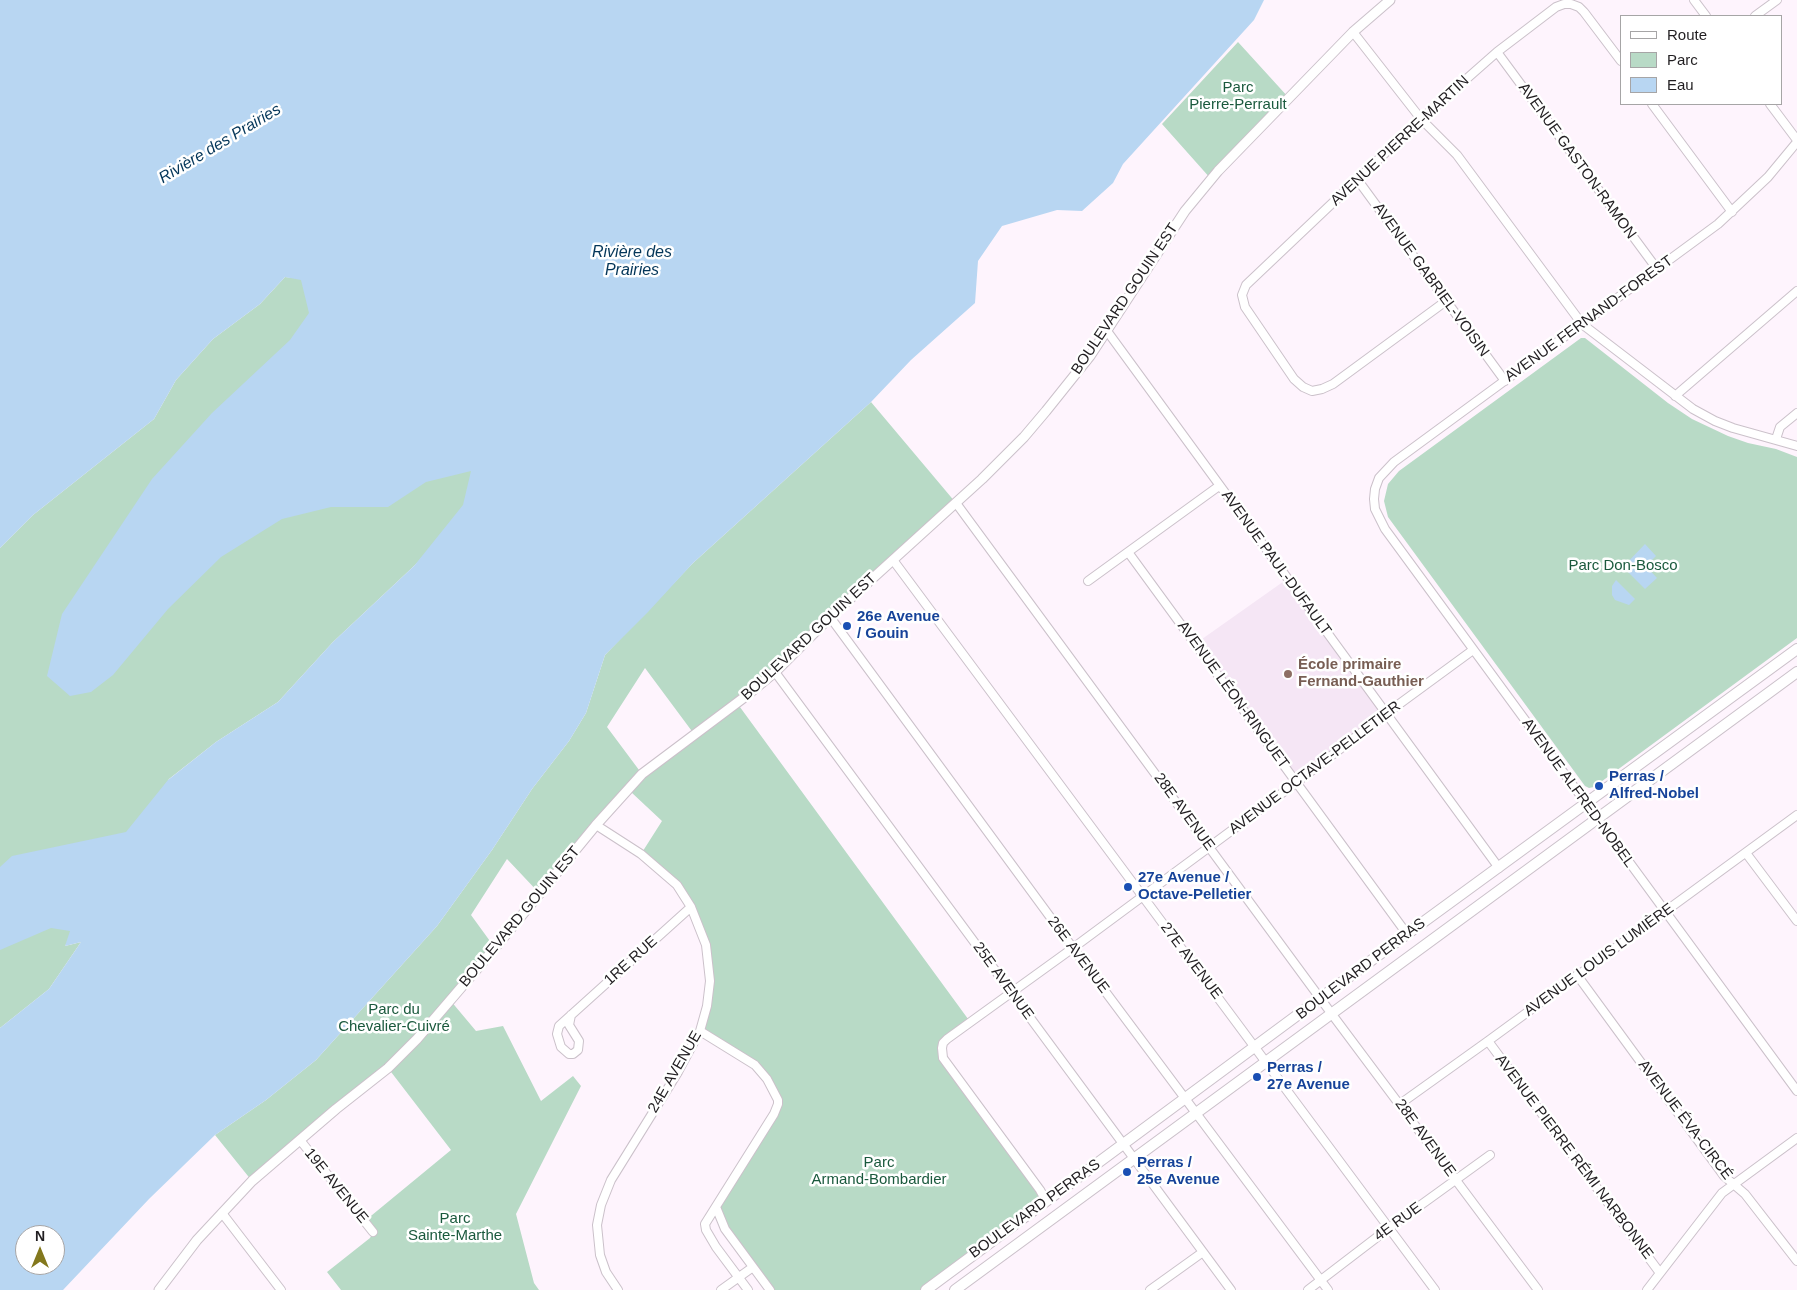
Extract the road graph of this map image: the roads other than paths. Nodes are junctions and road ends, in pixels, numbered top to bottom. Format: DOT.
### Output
graph roads {
  1 [pos="1390,0"];
  2 [pos="1694,0"];
  3 [pos="1777,0"];
  4 [pos="1766,3"];
  5 [pos="1705,15"];
  6 [pos="1756,15"];
  7 [pos="1353,32"];
  8 [pos="1497,52"];
  9 [pos="1620,60"];
  10 [pos="1653,105"];
  11 [pos="1771,105"];
  12 [pos="1421,119"];
  13 [pos="1797,141"];
  14 [pos="1357,179"];
  15 [pos="1732,212"];
  16 [pos="1657,269"];
  17 [pos="1797,291"];
  18 [pos="1446,301"];
  19 [pos="1582,324"];
  20 [pos="1106,331"];
  21 [pos="1505,381"];
  22 [pos="1675,396"];
  23 [pos="1797,413"];
  24 [pos="1776,440"];
  25 [pos="1797,446"];
  26 [pos="1219,486"];
  27 [pos="1375,489"];
  28 [pos="956,503"];
  29 [pos="1128,552"];
  30 [pos="893,560"];
  31 [pos="1088,581"];
  32 [pos="830,618"];
  33 [pos="1797,649"];
  34 [pos="1473,650"];
  35 [pos="775,672"];
  36 [pos="1797,672"];
  37 [pos="1387,713"];
  38 [pos="1297,782"];
  39 [pos="1586,803"];
  40 [pos="1797,815"];
  41 [pos="1597,819"];
  42 [pos="596,825"];
  43 [pos="1209,847"];
  44 [pos="1746,853"];
  45 [pos="1499,868"];
  46 [pos="1142,896"];
  47 [pos="691,907"];
  48 [pos="1666,912"];
  49 [pos="1797,921"];
  50 [pos="1407,934"];
  51 [pos="1073,948"];
  52 [pos="1577,975"];
  53 [pos="1011,992"];
  54 [pos="1321,999"];
  55 [pos="1332,1014"];
  56 [pos="571,1015"];
  57 [pos="700,1031"];
  58 [pos="1488,1042"];
  59 [pos="1255,1047"];
  60 [pos="1266,1062"];
  61 [pos="1797,1091"];
  62 [pos="1185,1098"];
  63 [pos="1400,1104"];
  64 [pos="1197,1114"];
  65 [pos="1797,1138"];
  66 [pos="300,1140"];
  67 [pos="1124,1145"];
  68 [pos="1490,1155"];
  69 [pos="1134,1159"];
  70 [pos="1456,1180"];
  71 [pos="1734,1184"];
  72 [pos="1046,1201"];
  73 [pos="716,1208"];
  74 [pos="222,1213"];
  75 [pos="1389,1228"];
  76 [pos="373,1232"];
  77 [pos="1203,1252"];
  78 [pos="1797,1261"];
  79 [pos="752,1267"];
  80 [pos="1660,1273"];
  81 [pos="739,1277"];
  82 [pos="1321,1280"];
  83 [pos="159,1290"];
  84 [pos="281,1290"];
  85 [pos="618,1290"];
  86 [pos="721,1290"];
  87 [pos="748,1290"];
  88 [pos="770,1290"];
  89 [pos="926,1290"];
  90 [pos="955,1290"];
  91 [pos="1150,1290"];
  92 [pos="1231,1290"];
  93 [pos="1308,1290"];
  94 [pos="1328,1290"];
  95 [pos="1435,1290"];
  96 [pos="1538,1290"];
  97 [pos="1647,1290"];
  1 -- 7 [label="street, BOULEVARD GOUIN EST"];
  2 -- 5 [label="street"];
  3 -- 4 [label="street"];
  4 -- 6 [label="street"];
  7 -- 12 [label="street"];
  7 -- 20 [label="street, BOULEVARD GOUIN EST"];
  8 -- 9 [label="street, AVENUE PIERRE-MARTIN"];
  8 -- 12 [label="street, AVENUE PIERRE-MARTIN"];
  8 -- 16 [label="street, AVENUE GASTON-RAMON"];
  10 -- 15 [label="street"];
  11 -- 13 [label="street"];
  12 -- 14 [label="street, AVENUE PIERRE-MARTIN"];
  12 -- 19 [label="street"];
  13 -- 15 [label="street, AVENUE FERNAND-FOREST"];
  14 -- 18 [label="street, AVENUE GABRIEL-VOISIN"];
  14 -- 18 [label="street, AVENUE PIERRE-MARTIN"];
  15 -- 16 [label="street, AVENUE FERNAND-FOREST"];
  16 -- 19 [label="street, AVENUE FERNAND-FOREST"];
  17 -- 22 [label="street"];
  18 -- 21 [label="street, AVENUE GABRIEL-VOISIN"];
  19 -- 21 [label="street, AVENUE FERNAND-FOREST"];
  19 -- 22 [label="street"];
  20 -- 26 [label="street, AVENUE PAUL-DUFAULT"];
  20 -- 28 [label="street, BOULEVARD GOUIN EST"];
  21 -- 27 [label="street, AVENUE FERNAND-FOREST"];
  22 -- 24 [label="street"];
  23 -- 24 [label="street"];
  24 -- 25 [label="street"];
  26 -- 29 [label="street"];
  26 -- 37 [label="street, AVENUE PAUL-DUFAULT"];
  27 -- 34 [label="street, AVENUE ALFRED-NOBEL"];
  28 -- 30 [label="street, BOULEVARD GOUIN EST"];
  28 -- 43 [label="street, 28E AVENUE"];
  29 -- 31 [label="street"];
  29 -- 38 [label="street, AVENUE LÉON-RINGUET"];
  30 -- 32 [label="street, BOULEVARD GOUIN EST"];
  30 -- 46 [label="street, 27E AVENUE"];
  32 -- 35 [label="street, BOULEVARD GOUIN EST"];
  32 -- 51 [label="street, 26E AVENUE"];
  33 -- 39 [label="main road, BOULEVARD PERRAS"];
  34 -- 37 [label="street, AVENUE OCTAVE-PELLETIER"];
  34 -- 39 [label="street, AVENUE ALFRED-NOBEL"];
  35 -- 42 [label="street, BOULEVARD GOUIN EST"];
  35 -- 53 [label="street, 25E AVENUE"];
  36 -- 41 [label="main road, BOULEVARD PERRAS"];
  37 -- 38 [label="street, AVENUE OCTAVE-PELLETIER"];
  37 -- 45 [label="street, AVENUE PAUL-DUFAULT"];
  38 -- 43 [label="street, AVENUE OCTAVE-PELLETIER"];
  38 -- 50 [label="street, AVENUE LÉON-RINGUET"];
  39 -- 41 [label="street, AVENUE ALFRED-NOBEL"];
  39 -- 45 [label="main road, BOULEVARD PERRAS"];
  40 -- 44 [label="street, AVENUE LOUIS LUMIÈRE"];
  41 -- 48 [label="street, AVENUE ALFRED-NOBEL"];
  41 -- 55 [label="main road, BOULEVARD PERRAS"];
  42 -- 47 [label="street, 24E AVENUE"];
  42 -- 66 [label="street, BOULEVARD GOUIN EST"];
  43 -- 46 [label="street, AVENUE OCTAVE-PELLETIER"];
  43 -- 54 [label="street, 28E AVENUE"];
  44 -- 48 [label="street, AVENUE LOUIS LUMIÈRE"];
  44 -- 49 [label="street"];
  45 -- 50 [label="main road, BOULEVARD PERRAS"];
  46 -- 51 [label="street, AVENUE OCTAVE-PELLETIER"];
  46 -- 59 [label="street, 27E AVENUE"];
  47 -- 56 [label="street, 1RE RUE"];
  47 -- 57 [label="street, 24E AVENUE"];
  48 -- 52 [label="street, AVENUE LOUIS LUMIÈRE"];
  48 -- 61 [label="street, AVENUE ALFRED-NOBEL"];
  50 -- 54 [label="main road, BOULEVARD PERRAS"];
  51 -- 53 [label="street, AVENUE OCTAVE-PELLETIER"];
  51 -- 62 [label="street, 26E AVENUE"];
  52 -- 58 [label="street, AVENUE LOUIS LUMIÈRE"];
  52 -- 71 [label="street, AVENUE ÉVA-CIRCÉ"];
  53 -- 67 [label="street, 25E AVENUE"];
  53 -- 72 [label="street, AVENUE OCTAVE-PELLETIER"];
  54 -- 55 [label="street, 28E AVENUE"];
  54 -- 59 [label="main road, BOULEVARD PERRAS"];
  55 -- 60 [label="main road, BOULEVARD PERRAS"];
  55 -- 63 [label="street, 28E AVENUE"];
  56 -- 56 [label="street, 1RE RUE"];
  57 -- 73 [label="street"];
  57 -- 85 [label="street, 24E AVENUE"];
  58 -- 63 [label="street, AVENUE LOUIS LUMIÈRE"];
  58 -- 80 [label="street, AVENUE PIERRE RÉMI NARBONNE"];
  59 -- 60 [label="street, 27E AVENUE"];
  59 -- 62 [label="main road, BOULEVARD PERRAS"];
  60 -- 64 [label="main road, BOULEVARD PERRAS"];
  60 -- 75 [label="street, 27E AVENUE"];
  62 -- 64 [label="street, 26E AVENUE"];
  62 -- 67 [label="main road, BOULEVARD PERRAS"];
  63 -- 70 [label="street, 28E AVENUE"];
  64 -- 69 [label="main road, BOULEVARD PERRAS"];
  64 -- 82 [label="street, 26E AVENUE"];
  65 -- 71 [label="street"];
  66 -- 74 [label="street, BOULEVARD GOUIN EST"];
  66 -- 76 [label="street, 19E AVENUE"];
  67 -- 69 [label="street, 25E AVENUE"];
  67 -- 72 [label="main road, BOULEVARD PERRAS"];
  68 -- 70 [label="street, 4E RUE"];
  69 -- 77 [label="street, 25E AVENUE"];
  69 -- 90 [label="main road, BOULEVARD PERRAS"];
  70 -- 75 [label="street, 4E RUE"];
  70 -- 96 [label="street, 28E AVENUE"];
  71 -- 78 [label="street, AVENUE ÉVA-CIRCÉ"];
  71 -- 80 [label="street"];
  72 -- 89 [label="main road, BOULEVARD PERRAS"];
  73 -- 79 [label="street"];
  73 -- 81 [label="street"];
  74 -- 83 [label="street, BOULEVARD GOUIN EST"];
  74 -- 84 [label="street"];
  75 -- 82 [label="street, 4E RUE"];
  75 -- 95 [label="street, 27E AVENUE"];
  77 -- 91 [label="street"];
  77 -- 92 [label="street, 25E AVENUE"];
  79 -- 81 [label="street"];
  79 -- 88 [label="street"];
  80 -- 97 [label="street"];
  81 -- 86 [label="street"];
  81 -- 87 [label="street"];
  82 -- 93 [label="street, 4E RUE"];
  82 -- 94 [label="street, 26E AVENUE"];
}
